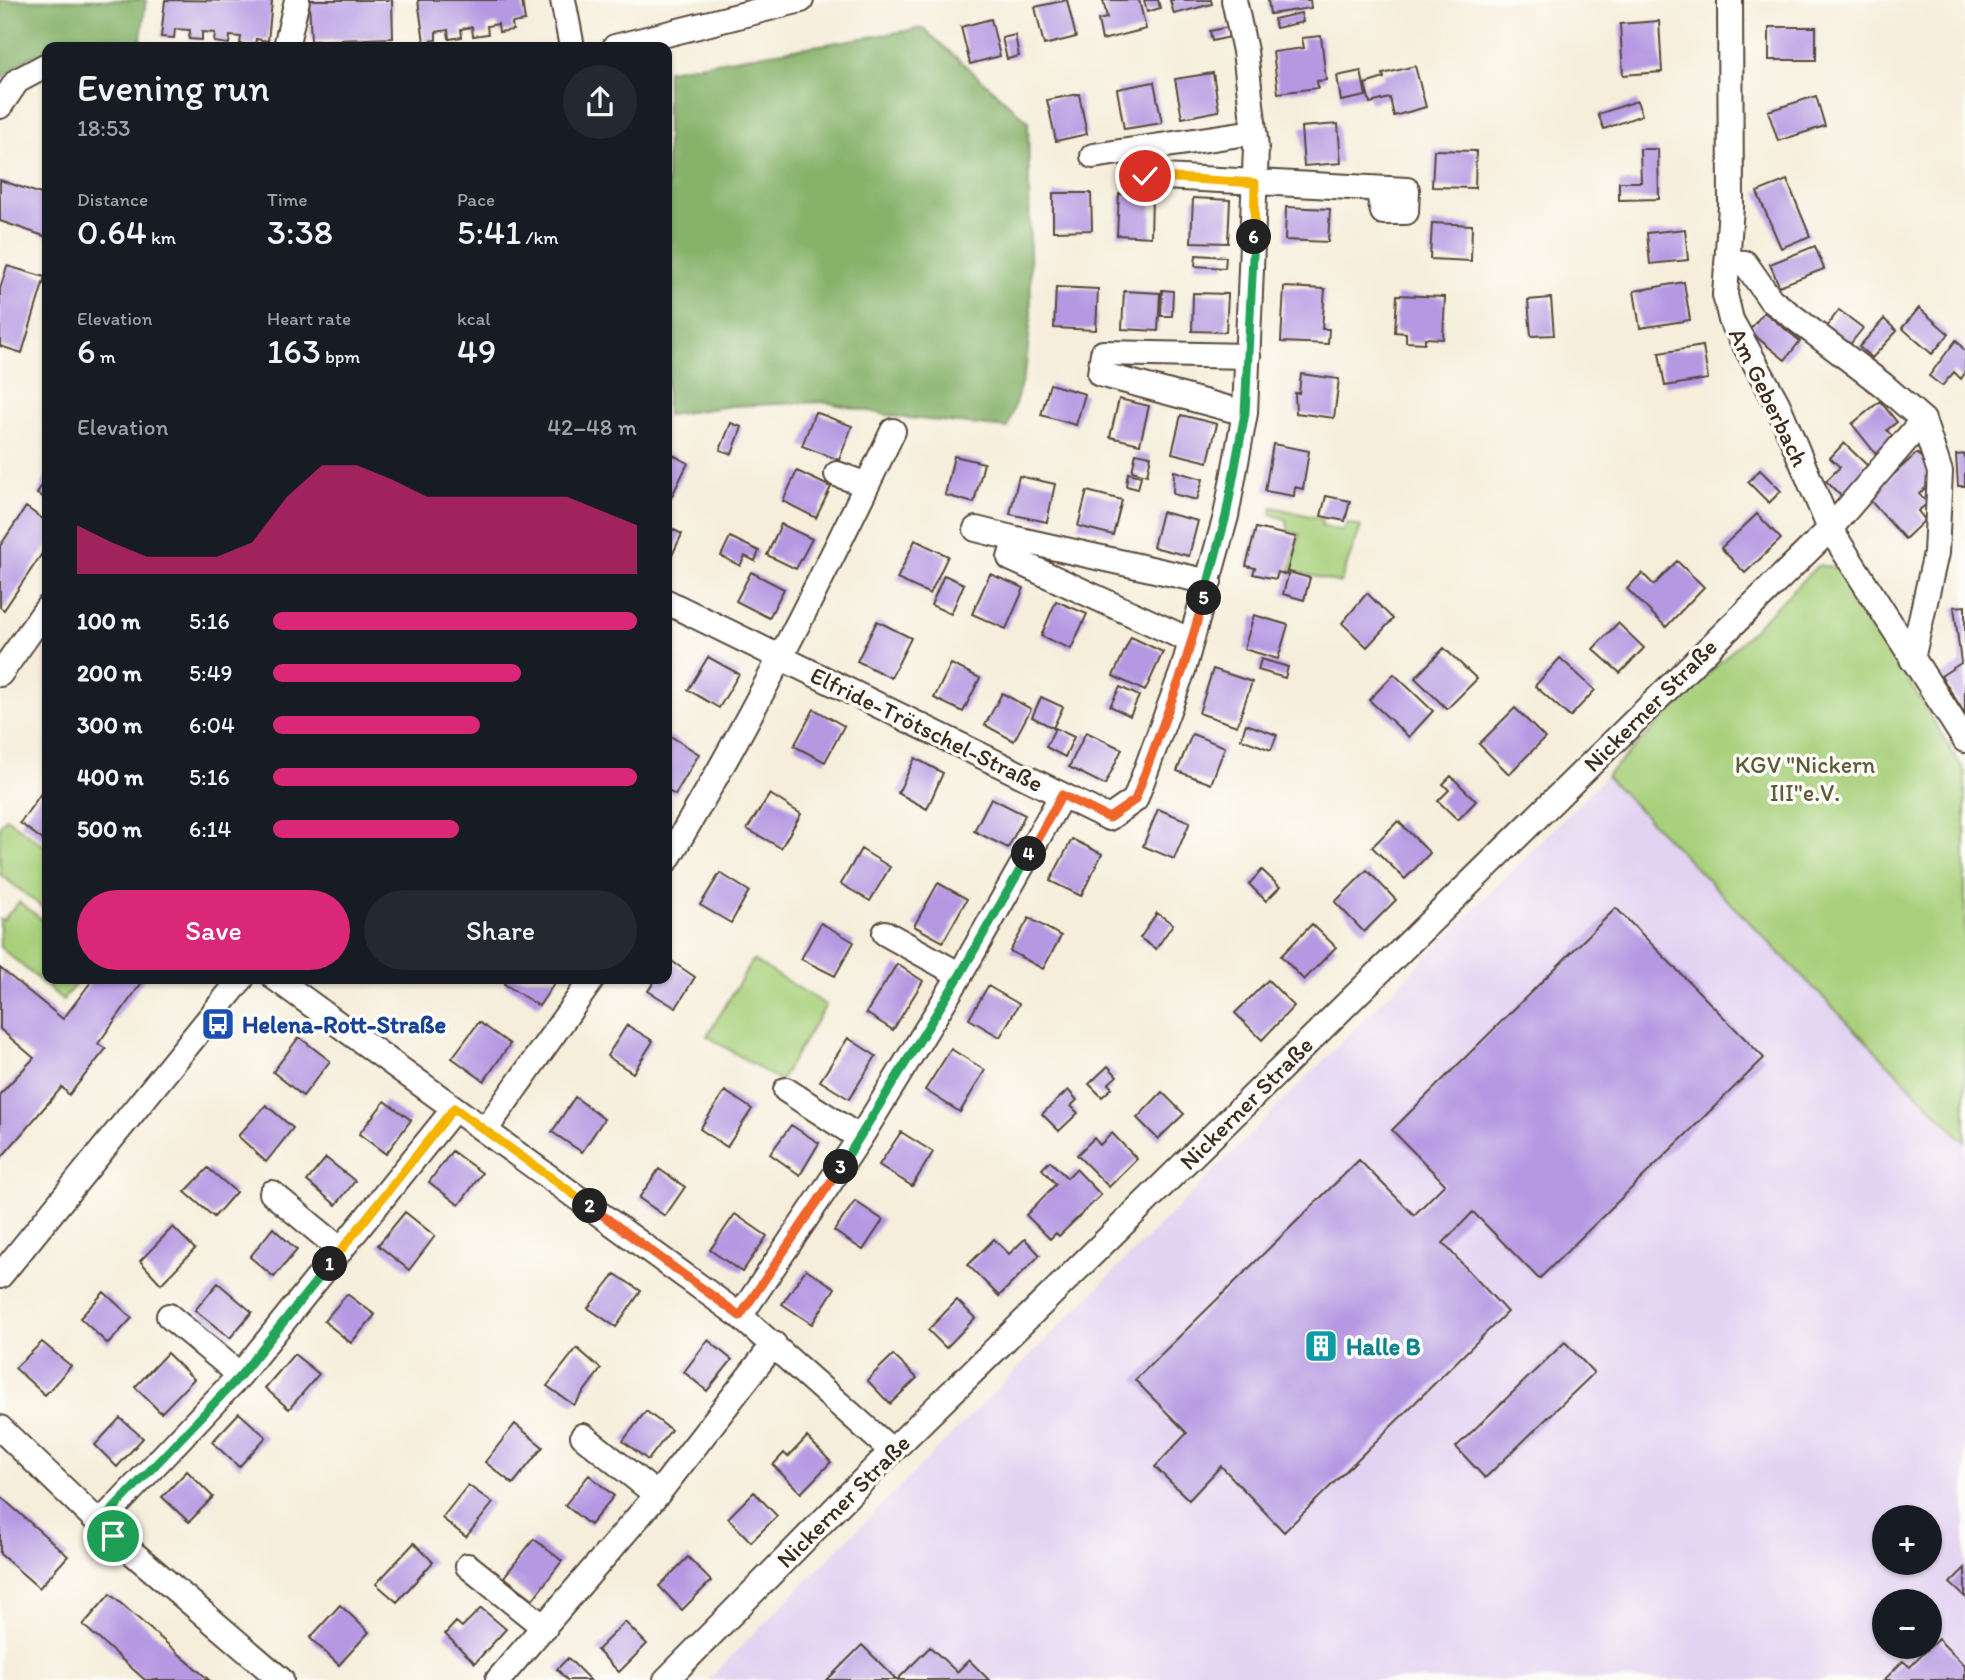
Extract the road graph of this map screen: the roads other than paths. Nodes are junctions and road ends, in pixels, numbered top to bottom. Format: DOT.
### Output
graph roads {
  1 [pos="297,0"];
  2 [pos="563,0"];
  3 [pos="801,0"];
  4 [pos="1234,0"];
  5 [pos="1730,0"];
  6 [pos="287,42"];
  7 [pos="571,42"];
  8 [pos="635,42"];
  9 [pos="42,68"];
  10 [pos="0,106"];
  11 [pos="1254,132"];
  12 [pos="1140,149"];
  13 [pos="1093,156"];
  14 [pos="1255,183"];
  15 [pos="1378,189"];
  16 [pos="1728,262"];
  17 [pos="1248,356"];
  18 [pos="1245,413"];
  19 [pos="1923,420"];
  20 [pos="893,431"];
  21 [pos="837,474"];
  22 [pos="867,485"];
  23 [pos="976,529"];
  24 [pos="1830,529"];
  25 [pos="1016,539"];
  26 [pos="1209,582"];
  27 [pos="672,604"];
  28 [pos="42,615"];
  29 [pos="1191,641"];
  30 [pos="782,659"];
  31 [pos="1912,659"];
  32 [pos="0,674"];
  33 [pos="1965,740"];
  34 [pos="1062,795"];
  35 [pos="672,852"];
  36 [pos="885,933"];
  37 [pos="960,975"];
  38 [pos="237,984"];
  39 [pos="283,984"];
  40 [pos="589,984"];
  41 [pos="786,1090"];
  42 [pos="454,1108"];
  43 [pos="486,1129"];
  44 [pos="860,1138"];
  45 [pos="272,1193"];
  46 [pos="341,1250"];
  47 [pos="4,1266"];
  48 [pos="169,1316"];
  49 [pos="740,1316"];
  50 [pos="774,1344"];
  51 [pos="240,1376"];
  52 [pos="0,1428"];
  53 [pos="583,1436"];
  54 [pos="892,1451"];
  55 [pos="657,1495"];
  56 [pos="100,1523"];
  57 [pos="468,1566"];
  58 [pos="545,1628"];
  59 [pos="281,1680"];
  60 [pos="498,1680"];
  61 [pos="666,1680"];
  1 -- 6 [label="street"];
  2 -- 7 [label="street"];
  3 -- 8 [label="street"];
  4 -- 11 [label="street"];
  5 -- 16 [label="street, Am Geberbach"];
  9 -- 10 [label="street"];
  11 -- 12 [label="street"];
  11 -- 14 [label="street"];
  12 -- 13 [label="street"];
  12 -- 14 [label="street"];
  14 -- 15 [label="street"];
  14 -- 17 [label="street"];
  16 -- 19 [label="street, Am Geberbach"];
  16 -- 24 [label="street, Am Geberbach"];
  17 -- 18 [label="street"];
  17 -- 18 [label="street"];
  18 -- 26 [label="street"];
  19 -- 24 [label="street"];
  19 -- 31 [label="street"];
  20 -- 22 [label="street, Elfride-Trötschel-Straße"];
  21 -- 22 [label="street"];
  22 -- 30 [label="street, Elfride-Trötschel-Straße"];
  23 -- 25 [label="street"];
  24 -- 31 [label="street, Am Geberbach"];
  24 -- 54 [label="street, Nickerner Straße"];
  25 -- 26 [label="street"];
  25 -- 29 [label="street"];
  26 -- 29 [label="street"];
  27 -- 30 [label="street, Elfride-Trötschel-Straße"];
  28 -- 32 [label="street"];
  29 -- 34 [label="street, Elfride-Trötschel-Straße"];
  30 -- 34 [label="street, Elfride-Trötschel-Straße"];
  30 -- 35 [label="street"];
  31 -- 33 [label="street, Am Geberbach"];
  34 -- 37 [label="street"];
  36 -- 37 [label="street"];
  37 -- 44 [label="street"];
  38 -- 47 [label="street"];
  39 -- 42 [label="street"];
  40 -- 43 [label="street"];
  41 -- 44 [label="street"];
  42 -- 43 [label="street"];
  42 -- 46 [label="street"];
  43 -- 49 [label="street"];
  44 -- 49 [label="street"];
  45 -- 46 [label="street"];
  46 -- 51 [label="street"];
  48 -- 51 [label="street"];
  49 -- 50 [label="street"];
  50 -- 54 [label="street"];
  50 -- 55 [label="street"];
  51 -- 56 [label="street"];
  52 -- 56 [label="street"];
  53 -- 55 [label="street"];
  54 -- 61 [label="street, Nickerner Straße"];
  55 -- 58 [label="street"];
  56 -- 59 [label="street"];
  57 -- 58 [label="street"];
  58 -- 60 [label="street"];
}
